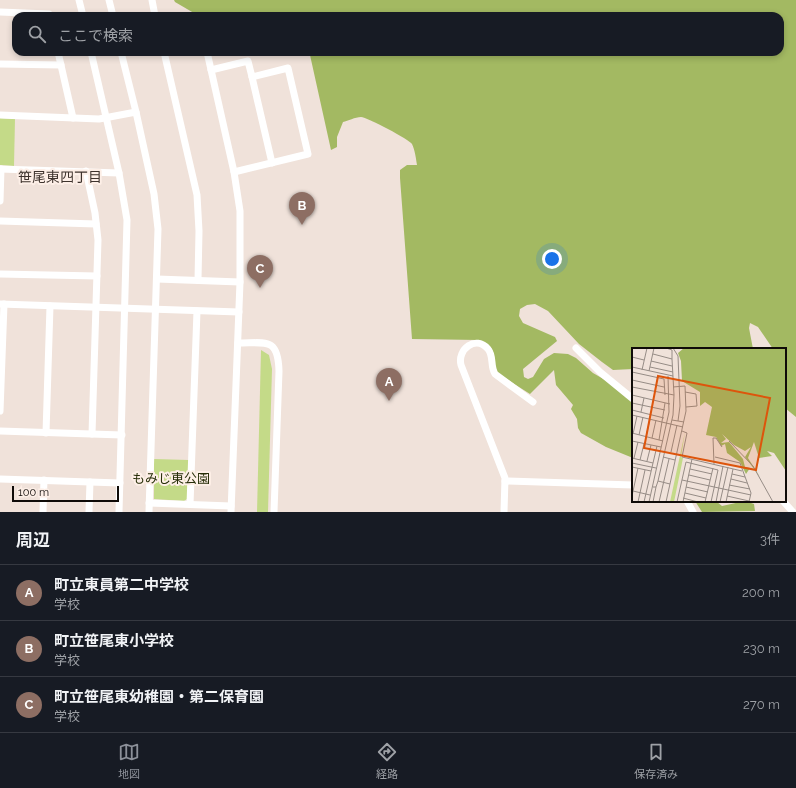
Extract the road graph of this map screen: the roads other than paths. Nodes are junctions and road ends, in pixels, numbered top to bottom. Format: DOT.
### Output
graph roads {
  1 [pos="79,0"];
  2 [pos="109,0"];
  3 [pos="152,0"];
  4 [pos="0,12"];
  5 [pos="12,12"];
  6 [pos="82,12"];
  7 [pos="112,12"];
  8 [pos="154,12"];
  9 [pos="59,56"];
  10 [pos="92,56"];
  11 [pos="123,56"];
  12 [pos="165,56"];
  13 [pos="208,56"];
  14 [pos="0,64"];
  15 [pos="61,66"];
  16 [pos="211,70"];
  17 [pos="252,77"];
  18 [pos="136,112"];
  19 [pos="0,115"];
  20 [pos="73,118"];
  21 [pos="107,118"];
  22 [pos="272,163"];
  23 [pos="0,169"];
  24 [pos="86,171"];
  25 [pos="234,172"];
  26 [pos="119,173"];
  27 [pos="0,201"];
  28 [pos="0,221"];
  29 [pos="96,224"];
  30 [pos="0,274"];
  31 [pos="97,276"];
  32 [pos="157,279"];
  33 [pos="198,280"];
  34 [pos="240,282"];
  35 [pos="2,304"];
  36 [pos="50,306"];
  37 [pos="96,307"];
  38 [pos="126,308"];
  39 [pos="156,309"];
  40 [pos="197,310"];
  41 [pos="239,312"];
  42 [pos="238,343"];
  43 [pos="576,348"];
  44 [pos="632,398"];
  45 [pos="533,402"];
  46 [pos="0,411"];
  47 [pos="0,431"];
  48 [pos="46,433"];
  49 [pos="92,434"];
  50 [pos="122,435"];
  51 [pos="0,478"];
  52 [pos="44,480"];
  53 [pos="505,481"];
  54 [pos="90,482"];
  55 [pos="120,483"];
  56 [pos="632,485"];
  57 [pos="688,502"];
  58 [pos="784,502"];
  59 [pos="149,503"];
  60 [pos="190,504"];
  61 [pos="231,509"];
  62 [pos="43,512"];
  63 [pos="89,512"];
  64 [pos="119,512"];
  65 [pos="149,512"];
  66 [pos="274,512"];
  67 [pos="504,512"];
  68 [pos="693,512"];
  69 [pos="793,512"];
  1 -- 6 [label="street"];
  2 -- 7 [label="street"];
  3 -- 8 [label="street"];
  4 -- 5 [label="street"];
  9 -- 15 [label="street"];
  10 -- 21 [label="street"];
  11 -- 18 [label="street"];
  12 -- 33 [label="street"];
  13 -- 16 [label="street"];
  14 -- 15 [label="street"];
  15 -- 20 [label="street"];
  16 -- 17 [label="street"];
  16 -- 25 [label="street"];
  17 -- 22 [label="street"];
  17 -- 22 [label="street"];
  18 -- 21 [label="street"];
  18 -- 32 [label="street"];
  19 -- 20 [label="street"];
  20 -- 21 [label="street"];
  21 -- 26 [label="street"];
  22 -- 25 [label="street"];
  23 -- 24 [label="street"];
  23 -- 27 [label="street"];
  24 -- 26 [label="street"];
  24 -- 29 [label="street"];
  25 -- 34 [label="street"];
  26 -- 38 [label="street"];
  28 -- 29 [label="street"];
  29 -- 31 [label="street"];
  30 -- 31 [label="street"];
  31 -- 37 [label="street"];
  32 -- 33 [label="street"];
  32 -- 39 [label="street"];
  33 -- 34 [label="street"];
  34 -- 41 [label="street"];
  35 -- 36 [label="street"];
  35 -- 46 [label="street"];
  36 -- 37 [label="street"];
  36 -- 48 [label="street"];
  37 -- 38 [label="street"];
  37 -- 49 [label="street"];
  38 -- 39 [label="street"];
  38 -- 50 [label="street"];
  39 -- 40 [label="street"];
  39 -- 59 [label="street"];
  40 -- 41 [label="street"];
  40 -- 60 [label="street"];
  41 -- 42 [label="street"];
  42 -- 61 [label="street"];
  42 -- 66 [label="street"];
  43 -- 44 [label="street"];
  45 -- 53 [label="street"];
  47 -- 48 [label="street"];
  48 -- 49 [label="street"];
  49 -- 50 [label="street"];
  50 -- 55 [label="street"];
  51 -- 52 [label="street"];
  52 -- 54 [label="street"];
  52 -- 62 [label="street"];
  53 -- 56 [label="street"];
  53 -- 67 [label="street"];
  54 -- 55 [label="street"];
  54 -- 63 [label="street"];
  55 -- 64 [label="street"];
  57 -- 68 [label="street"];
  58 -- 69 [label="street"];
  59 -- 60 [label="street"];
  59 -- 65 [label="street"];
  60 -- 61 [label="street"];
}
